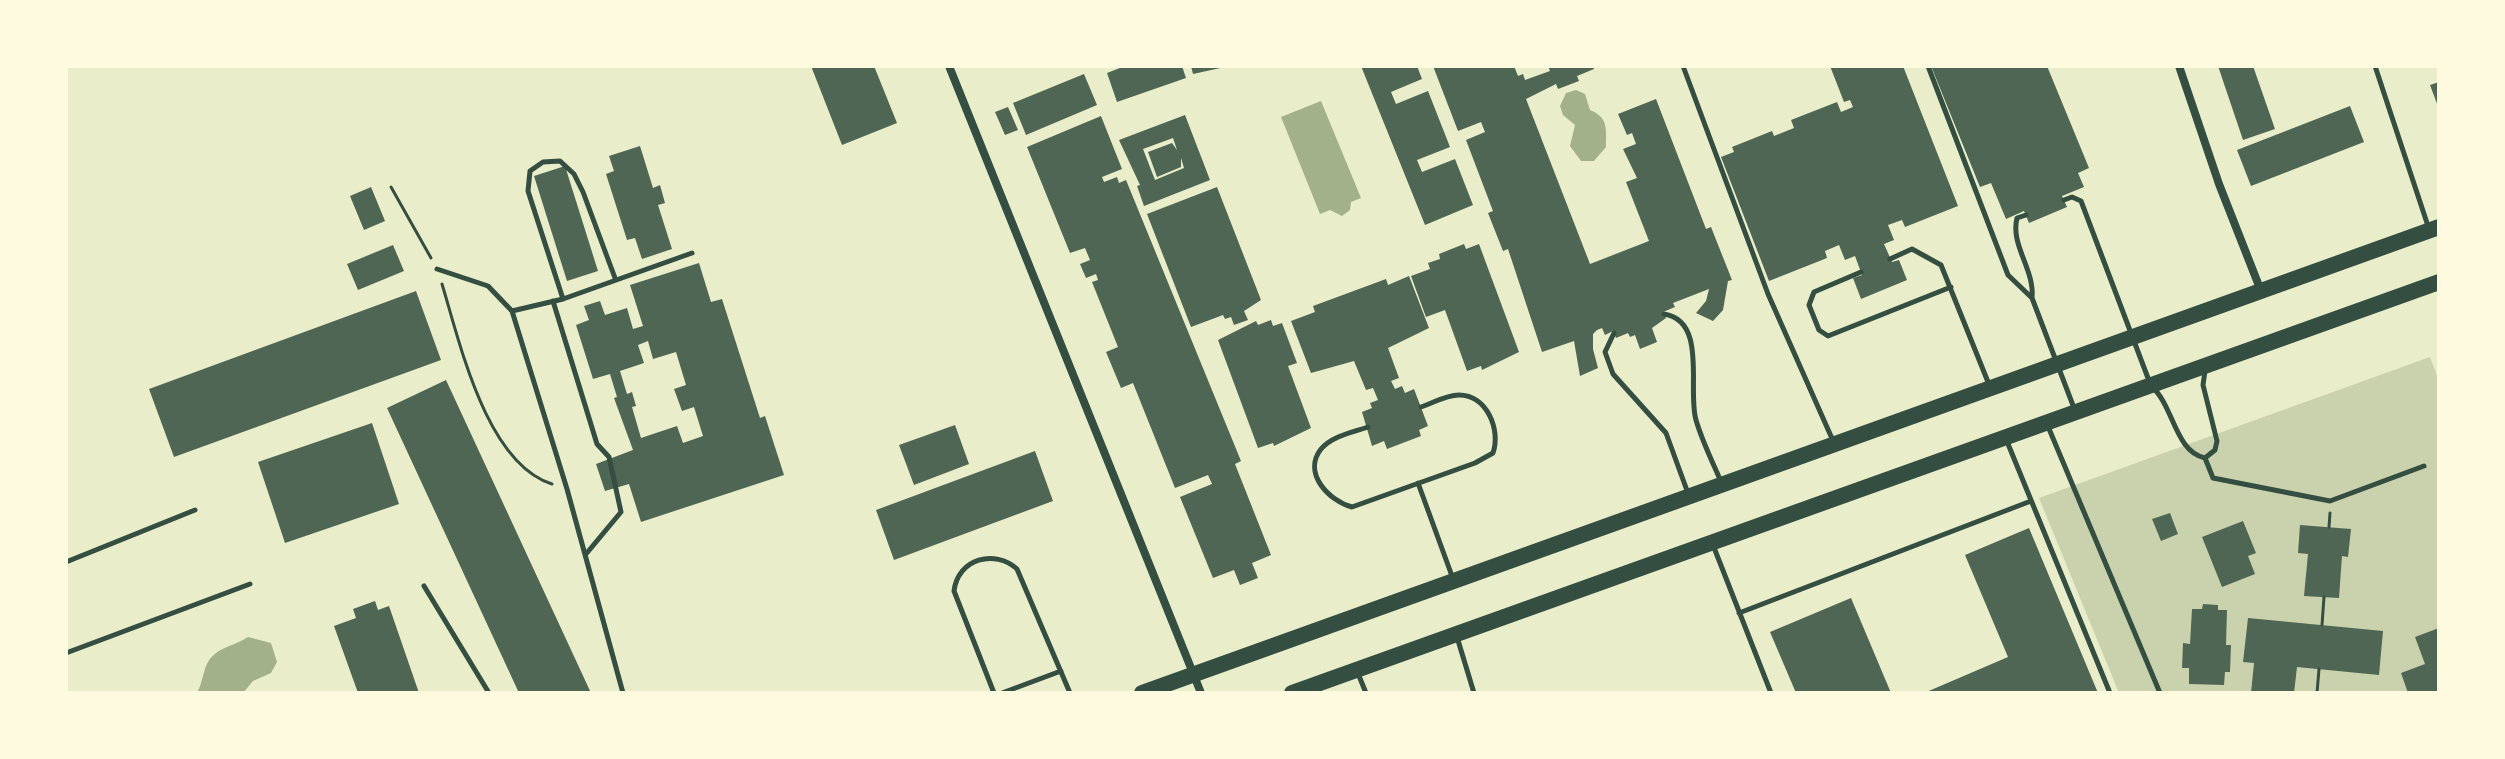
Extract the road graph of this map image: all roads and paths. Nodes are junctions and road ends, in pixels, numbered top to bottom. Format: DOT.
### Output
graph roads {
  1 [pos="949,66"];
  2 [pos="1683,66"];
  3 [pos="1928,66"];
  4 [pos="2179,66"];
  5 [pos="2375,66"];
  6 [pos="391,187"];
  7 [pos="2064,200"];
  8 [pos="2026,215"];
  9 [pos="2434,228"];
  10 [pos="692,253"];
  11 [pos="1890,259"];
  12 [pos="437,269"];
  13 [pos="1861,272"];
  14 [pos="615,278"];
  15 [pos="2439,282"];
  16 [pos="1951,287"];
  17 [pos="2261,291"];
  18 [pos="2032,298"];
  19 [pos="563,299"];
  20 [pos="553,301"];
  21 [pos="512,311"];
  22 [pos="1664,314"];
  23 [pos="1614,333"];
  24 [pos="2133,337"];
  25 [pos="2058,363"];
  26 [pos="2206,366"];
  27 [pos="2151,386"];
  28 [pos="1990,388"];
  29 [pos="1421,407"];
  30 [pos="2076,413"];
  31 [pos="2047,423"];
  32 [pos="1368,427"];
  33 [pos="2005,438"];
  34 [pos="1834,444"];
  35 [pos="2205,458"];
  36 [pos="2424,466"];
  37 [pos="1418,483"];
  38 [pos="1722,484"];
  39 [pos="567,489"];
  40 [pos="1689,496"];
  41 [pos="2031,501"];
  42 [pos="195,510"];
  43 [pos="1712,542"];
  44 [pos="585,555"];
  45 [pos="66,562"];
  46 [pos="1454,581"];
  47 [pos="250,584"];
  48 [pos="424,586"];
  49 [pos="2324,597"];
  50 [pos="1739,613"];
  51 [pos="2322,625"];
  52 [pos="1456,634"];
  53 [pos="66,653"];
  54 [pos="2319,669"];
  55 [pos="1356,670"];
  56 [pos="1061,671"];
  57 [pos="1195,674"];
  58 [pos="489,693"];
  59 [pos="623,693"];
  60 [pos="994,693"];
  61 [pos="1002,693"];
  62 [pos="1070,693"];
  63 [pos="1142,693"];
  64 [pos="1201,693"];
  65 [pos="1292,693"];
  66 [pos="1366,693"];
  67 [pos="1474,693"];
  68 [pos="1771,693"];
  69 [pos="2110,693"];
  70 [pos="2160,693"];
  71 [pos="2317,693"];
  1 -- 57 [label="street"];
  2 -- 34 [label="lane"];
  3 -- 18 [label="lane"];
  4 -- 17 [label="street"];
  5 -- 9 [label="lane"];
  6 -- 12 [label="path"];
  7 -- 24 [label="lane"];
  8 -- 18 [label="lane"];
  9 -- 17 [label="highway"];
  10 -- 14 [label="lane"];
  11 -- 16 [label="lane"];
  12 -- 21 [label="lane"];
  12 -- 39 [label="path"];
  13 -- 16 [label="lane"];
  14 -- 19 [label="lane"];
  14 -- 19 [label="lane"];
  15 -- 26 [label="highway"];
  16 -- 28 [label="lane"];
  17 -- 24 [label="highway"];
  18 -- 25 [label="lane"];
  19 -- 20 [label="lane"];
  20 -- 21 [label="lane"];
  20 -- 44 [label="lane"];
  21 -- 39 [label="lane"];
  22 -- 38 [label="lane"];
  23 -- 40 [label="lane"];
  24 -- 25 [label="highway"];
  24 -- 27 [label="lane"];
  25 -- 28 [label="highway"];
  25 -- 30 [label="lane"];
  26 -- 27 [label="highway"];
  26 -- 35 [label="lane"];
  27 -- 30 [label="highway"];
  27 -- 35 [label="lane"];
  28 -- 34 [label="highway"];
  29 -- 37 [label="lane"];
  30 -- 31 [label="highway"];
  31 -- 33 [label="highway"];
  31 -- 70 [label="lane"];
  32 -- 37 [label="lane"];
  33 -- 41 [label="lane"];
  33 -- 43 [label="highway"];
  34 -- 38 [label="highway"];
  35 -- 36 [label="lane"];
  37 -- 46 [label="lane"];
  38 -- 40 [label="highway"];
  39 -- 44 [label="lane"];
  40 -- 46 [label="highway"];
  41 -- 50 [label="lane"];
  41 -- 69 [label="lane"];
  42 -- 45 [label="lane"];
  43 -- 50 [label="lane"];
  43 -- 52 [label="highway"];
  44 -- 59 [label="lane"];
  46 -- 57 [label="highway"];
  47 -- 53 [label="lane"];
  48 -- 58 [label="lane"];
  49 -- 51 [label="path"];
  50 -- 68 [label="lane"];
  52 -- 55 [label="highway"];
  52 -- 67 [label="lane"];
  54 -- 71 [label="path"];
  55 -- 65 [label="highway"];
  55 -- 66 [label="lane"];
  56 -- 60 [label="lane"];
  56 -- 61 [label="lane"];
  56 -- 62 [label="lane"];
  57 -- 63 [label="highway"];
  57 -- 64 [label="street"];
}
